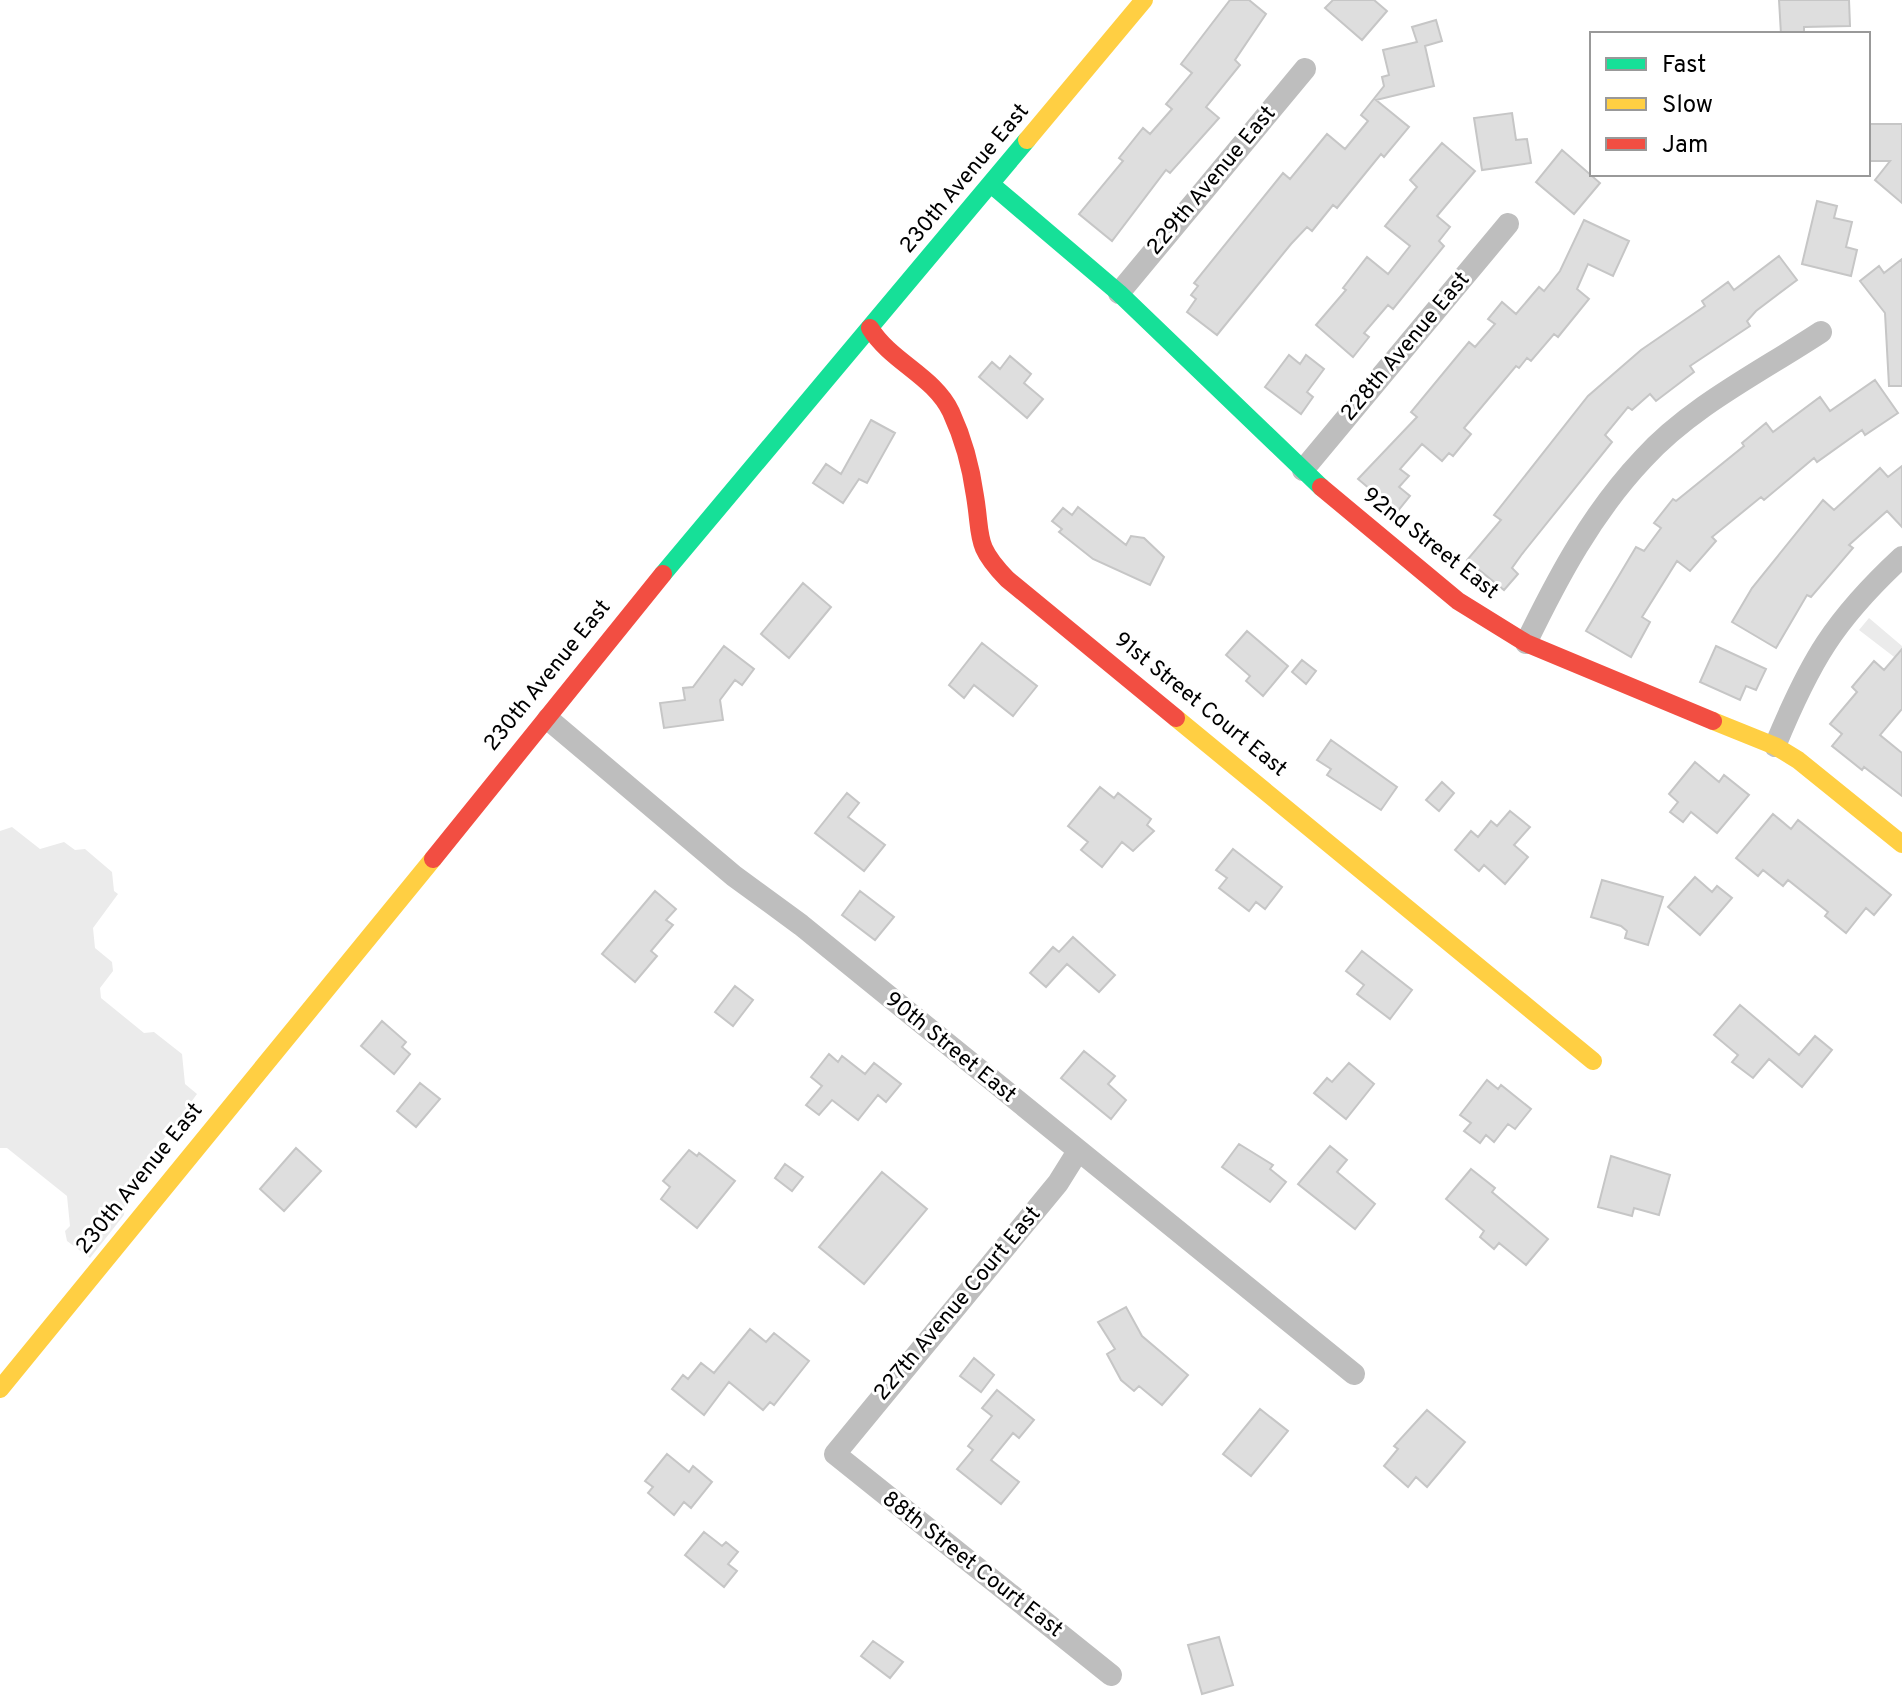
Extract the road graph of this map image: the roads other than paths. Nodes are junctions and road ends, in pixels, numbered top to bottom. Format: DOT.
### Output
graph roads {
  1 [pos="1144,0"];
  2 [pos="1305,69"];
  3 [pos="992,185"];
  4 [pos="1508,224"];
  5 [pos="1119,293"];
  6 [pos="870,328"];
  7 [pos="1821,332"];
  8 [pos="1303,470"];
  9 [pos="1902,557"];
  10 [pos="1526,643"];
  11 [pos="548,719"];
  12 [pos="1775,746"];
  13 [pos="1902,844"];
  14 [pos="1593,1061"];
  15 [pos="1078,1151"];
  16 [pos="1354,1374"];
  17 [pos="0,1389"];
  18 [pos="835,1454"];
  19 [pos="1111,1675"];
  1 -- 3 [label="street, 230th Avenue East"];
  2 -- 5 [label="street, 229th Avenue East"];
  3 -- 5 [label="street, 92nd Street East"];
  3 -- 6 [label="street, 230th Avenue East"];
  4 -- 8 [label="street, 228th Avenue East"];
  5 -- 8 [label="street, 92nd Street East"];
  6 -- 11 [label="street, 230th Avenue East"];
  6 -- 14 [label="street, 91st Street Court East"];
  7 -- 10 [label="street"];
  8 -- 10 [label="street, 92nd Street East"];
  9 -- 12 [label="street"];
  10 -- 12 [label="street, 92nd Street East"];
  11 -- 15 [label="street, 90th Street East"];
  11 -- 17 [label="street, 230th Avenue East"];
  12 -- 13 [label="street, 92nd Street East"];
  15 -- 16 [label="street, 90th Street East"];
  15 -- 18 [label="street, 227th Avenue Court East"];
  18 -- 19 [label="street, 88th Street Court East"];
}
